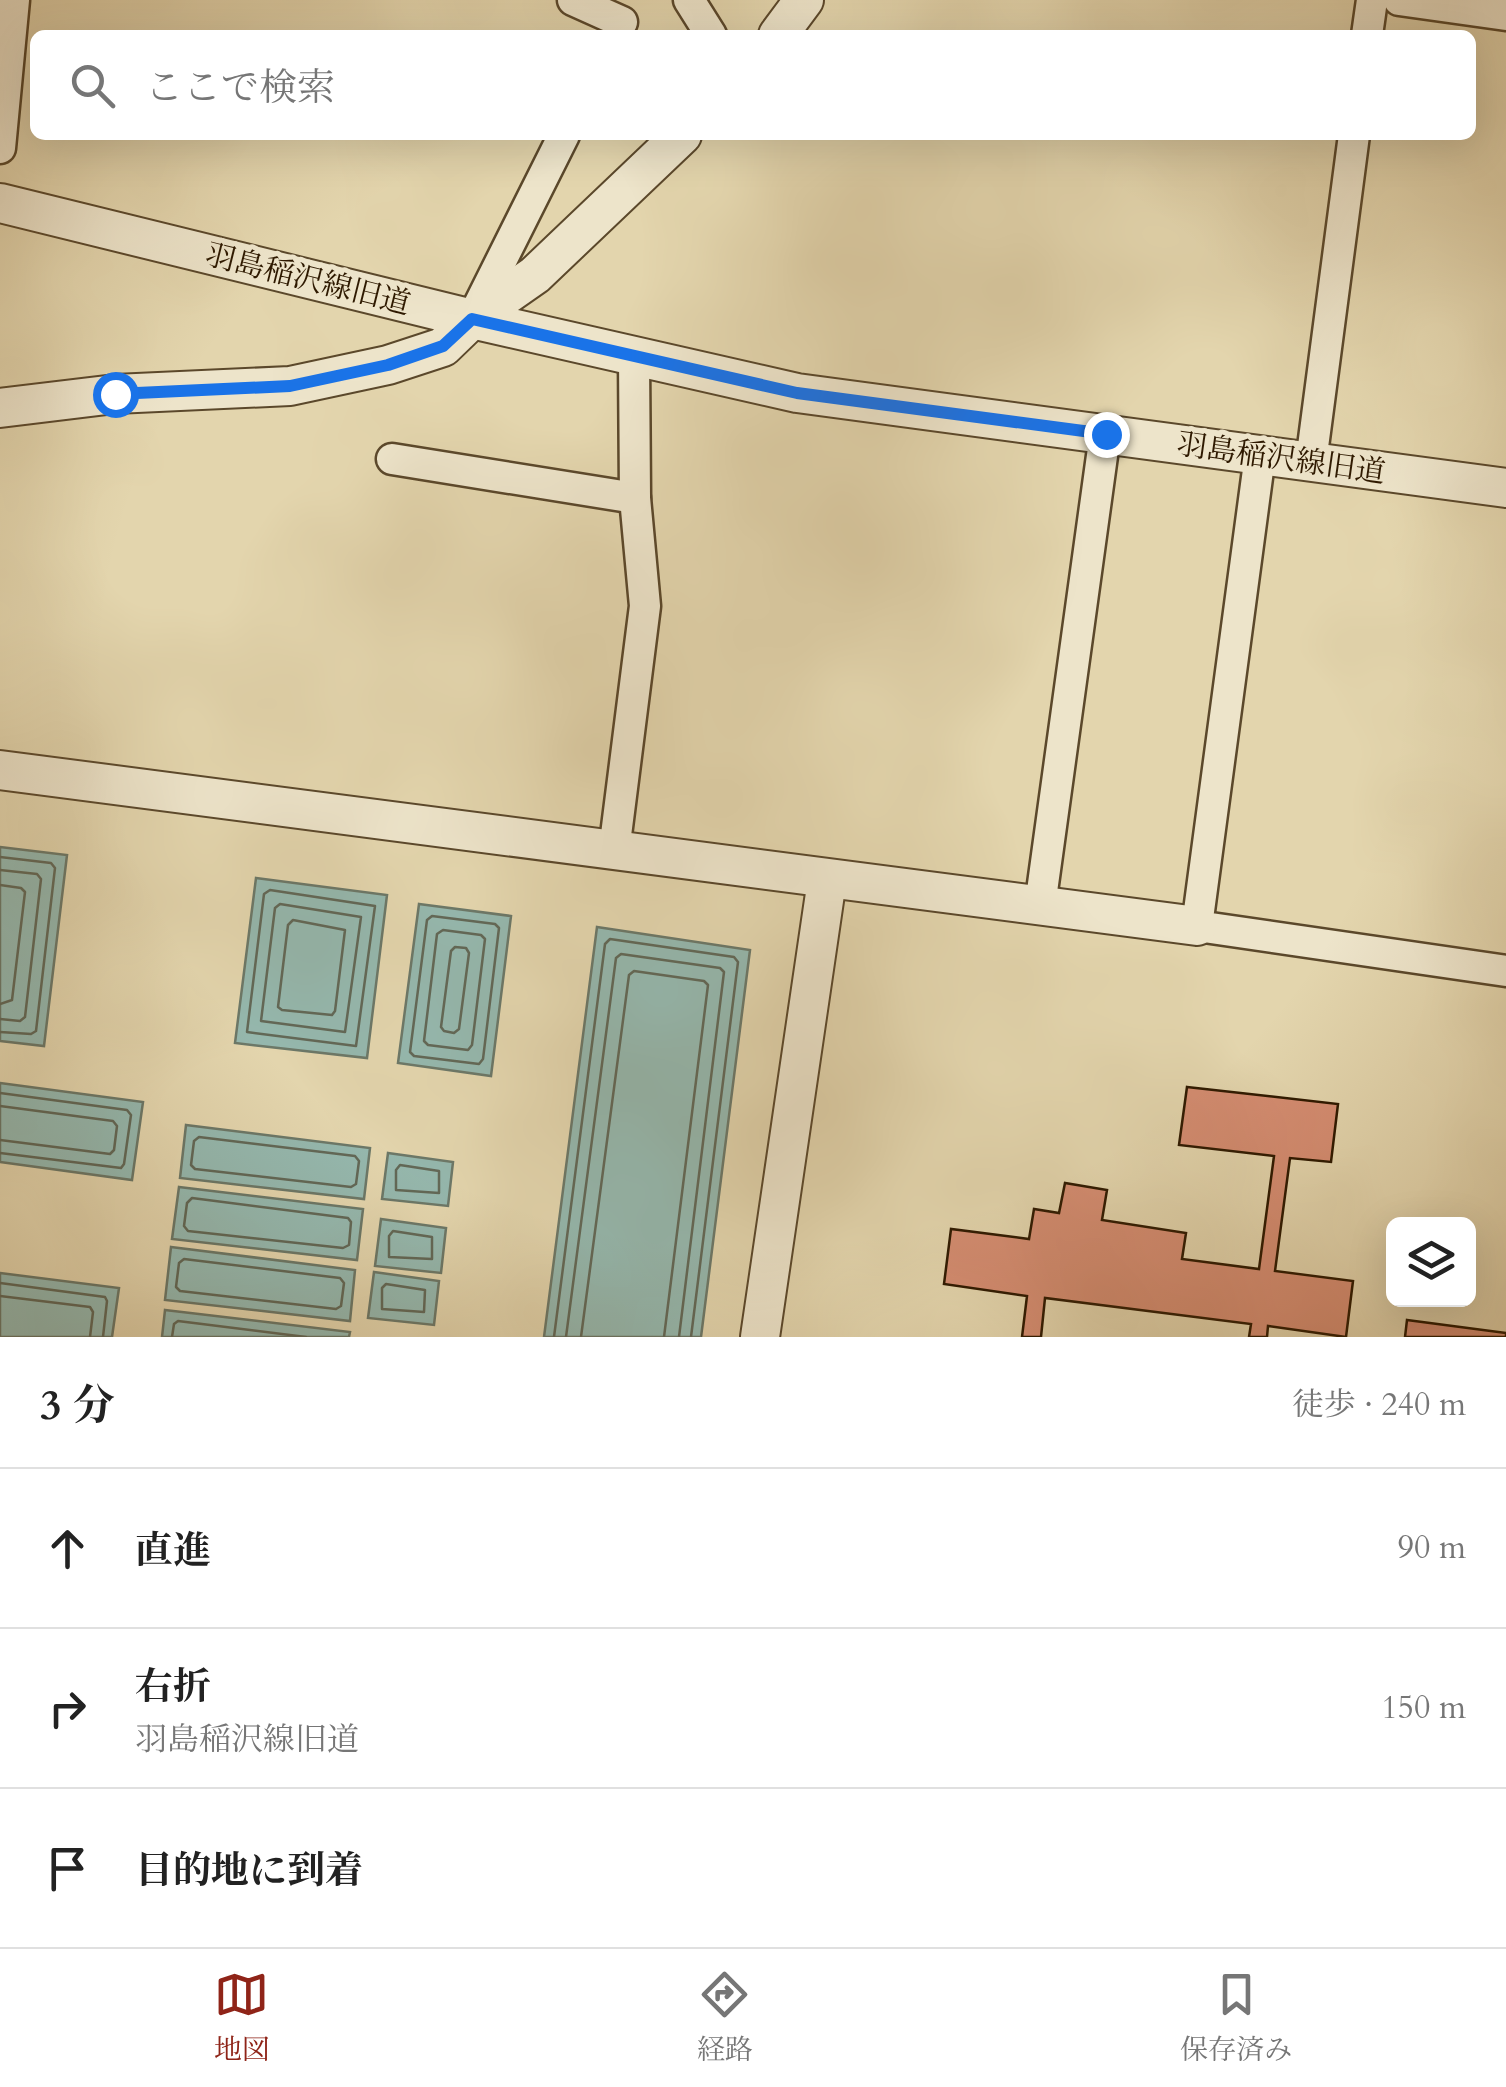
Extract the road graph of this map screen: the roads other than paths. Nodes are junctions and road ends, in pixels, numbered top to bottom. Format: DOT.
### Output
graph roads {
  1 [pos="14,0"];
  2 [pos="573,0"];
  3 [pos="689,0"];
  4 [pos="804,0"];
  5 [pos="1372,0"];
  6 [pos="1399,0"];
  7 [pos="1506,15"];
  8 [pos="623,19"];
  9 [pos="708,30"];
  10 [pos="782,30"];
  11 [pos="1369,30"];
  12 [pos="562,140"];
  13 [pos="677,140"];
  14 [pos="1353,140"];
  15 [pos="0,148"];
  16 [pos="0,203"];
  17 [pos="472,319"];
  18 [pos="634,357"];
  19 [pos="0,408"];
  20 [pos="1106,434"];
  21 [pos="1260,455"];
  22 [pos="392,459"];
  23 [pos="1311,462"];
  24 [pos="1506,488"];
  25 [pos="634,498"];
  26 [pos="0,770"];
  27 [pos="614,851"];
  28 [pos="827,880"];
  29 [pos="1040,906"];
  30 [pos="1197,926"];
  31 [pos="1506,971"];
  32 [pos="760,1337"];
  1 -- 15 [label="street"];
  2 -- 8 [label="street"];
  3 -- 9 [label="street"];
  4 -- 10 [label="street"];
  5 -- 11 [label="street"];
  6 -- 7 [label="street"];
  12 -- 17 [label="street"];
  13 -- 17 [label="street"];
  14 -- 23 [label="street"];
  16 -- 17 [label="street, 羽島稲沢線旧道"];
  17 -- 18 [label="street, 羽島稲沢線旧道"];
  17 -- 19 [label="street"];
  18 -- 20 [label="street, 羽島稲沢線旧道"];
  18 -- 25 [label="street"];
  20 -- 21 [label="street, 羽島稲沢線旧道"];
  20 -- 29 [label="street"];
  21 -- 23 [label="street, 羽島稲沢線旧道"];
  21 -- 30 [label="street"];
  22 -- 25 [label="street"];
  23 -- 24 [label="street, 羽島稲沢線旧道"];
  25 -- 27 [label="street"];
  26 -- 27 [label="street"];
  27 -- 28 [label="street"];
  28 -- 29 [label="street"];
  28 -- 32 [label="street"];
  29 -- 30 [label="street"];
  30 -- 31 [label="street"];
}
